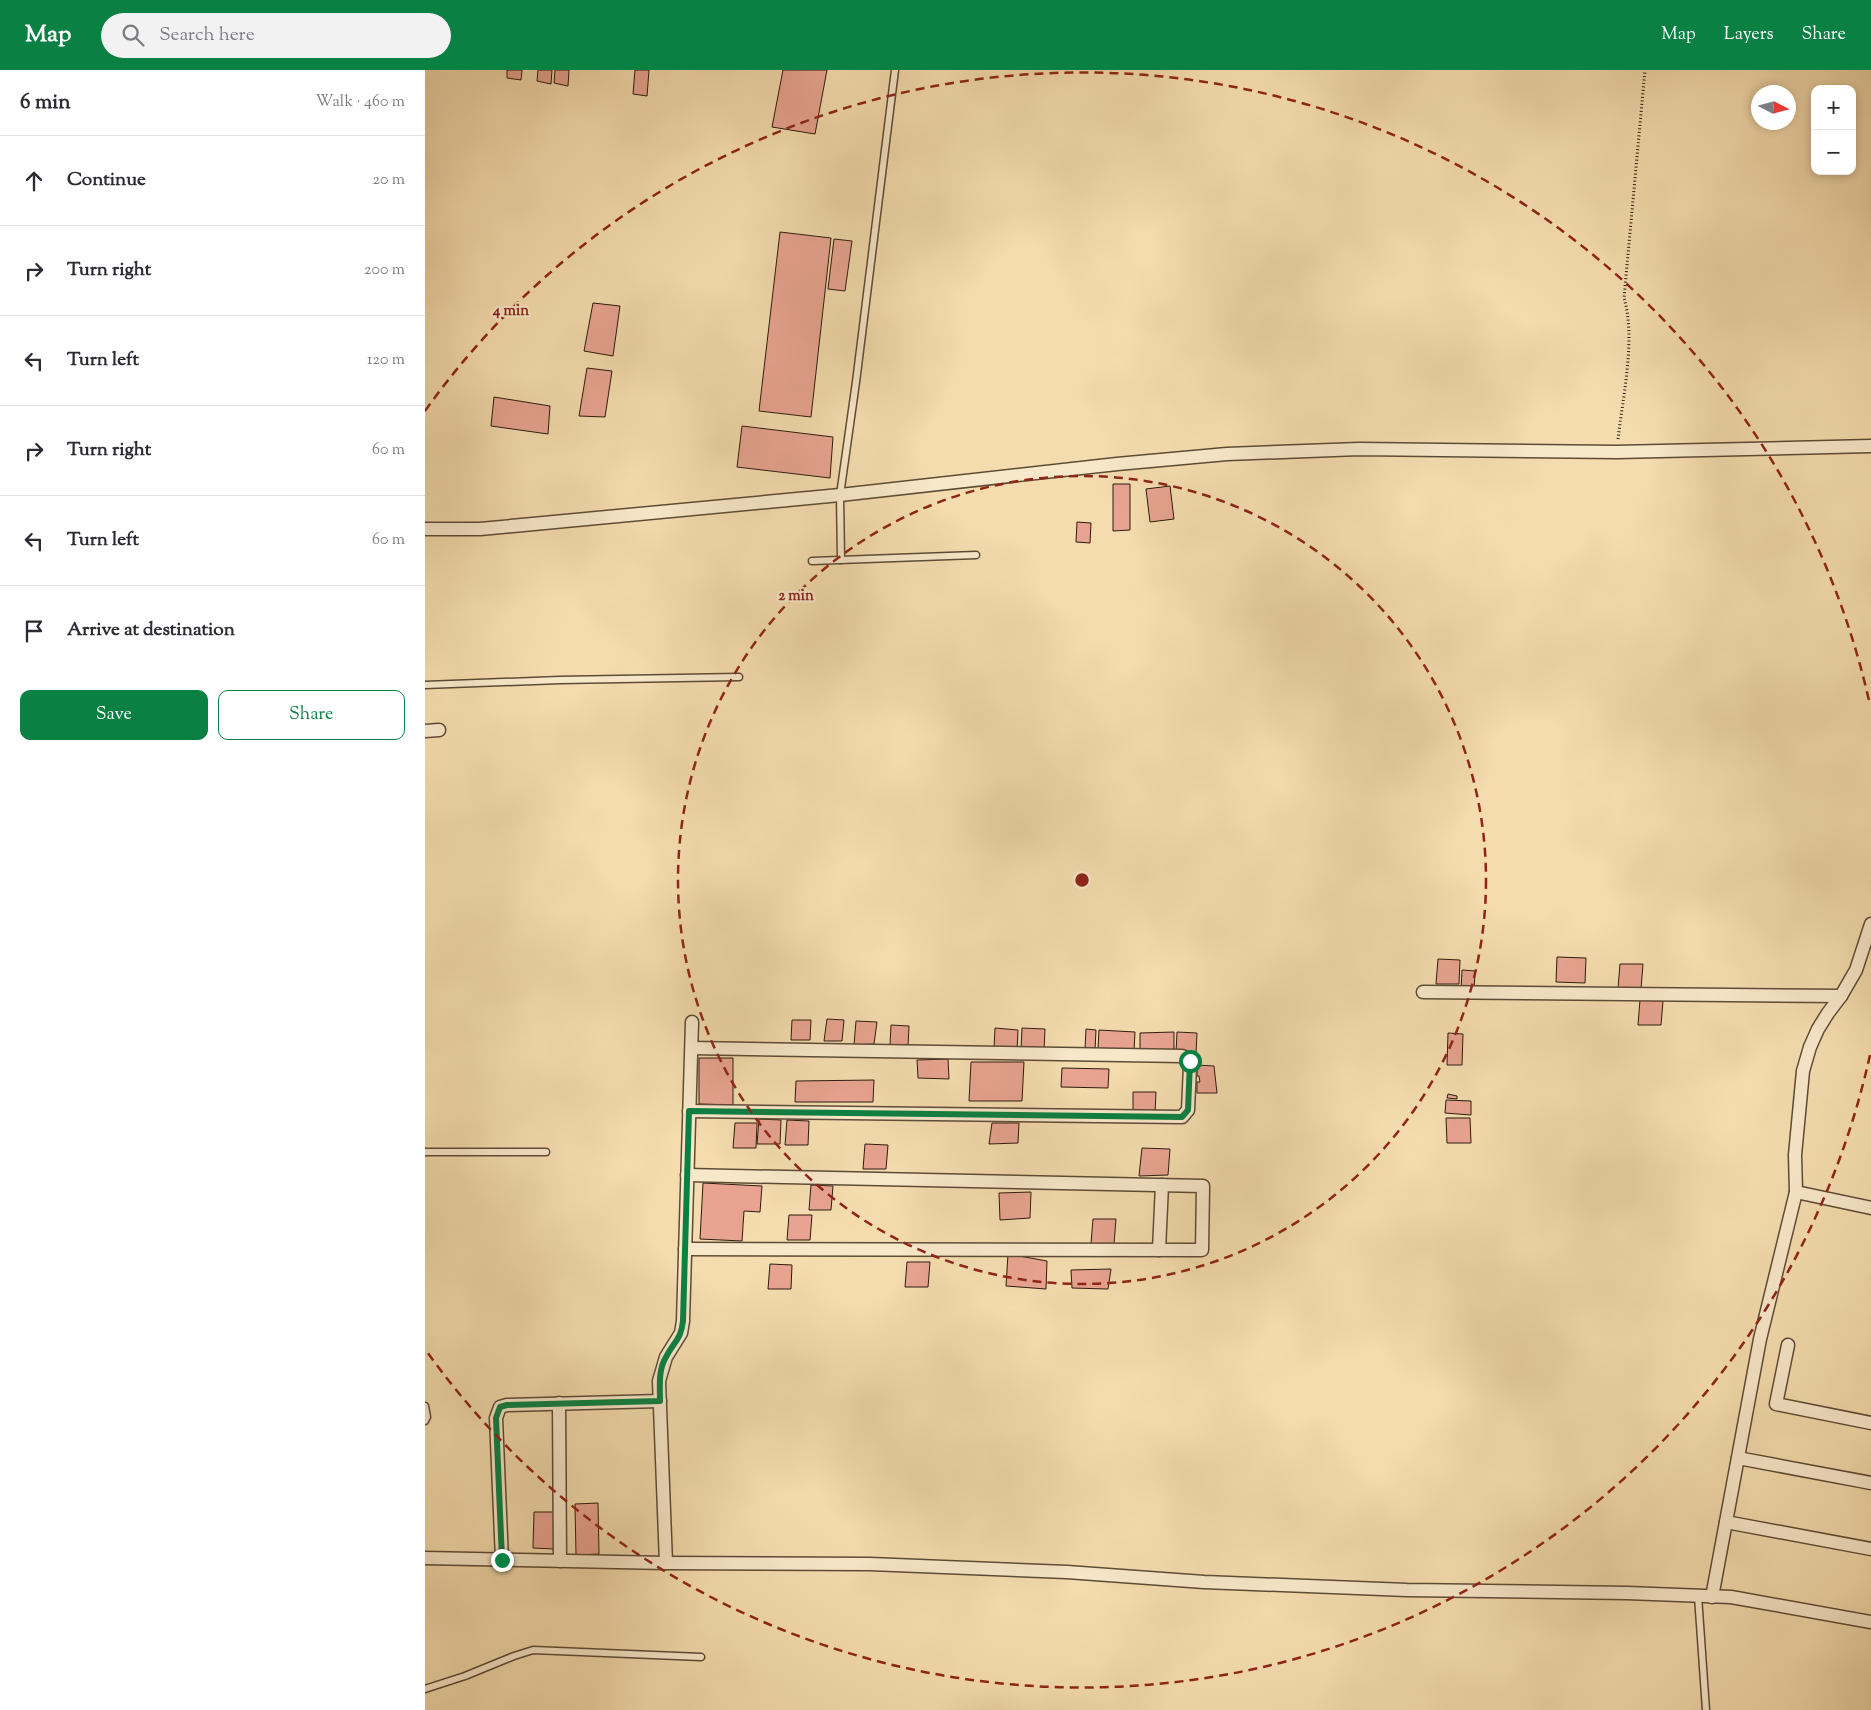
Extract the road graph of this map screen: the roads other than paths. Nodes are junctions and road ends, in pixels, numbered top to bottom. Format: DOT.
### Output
graph roads {
  1 [pos="895,70"];
  2 [pos="1871,446"];
  3 [pos="840,495"];
  4 [pos="425,529"];
  5 [pos="976,555"];
  6 [pos="841,560"];
  7 [pos="812,561"];
  8 [pos="739,677"];
  9 [pos="425,685"];
  10 [pos="439,730"];
  11 [pos="425,731"];
  12 [pos="1871,924"];
  13 [pos="1423,992"];
  14 [pos="1841,996"];
  15 [pos="692,1022"];
  16 [pos="692,1048"];
  17 [pos="689,1111"];
  18 [pos="425,1152"];
  19 [pos="546,1152"];
  20 [pos="687,1175"];
  21 [pos="1162,1185"];
  22 [pos="1796,1192"];
  23 [pos="1871,1208"];
  24 [pos="685,1249"];
  25 [pos="1159,1250"];
  26 [pos="1788,1345"];
  27 [pos="660,1401"];
  28 [pos="559,1403"];
  29 [pos="425,1406"];
  30 [pos="425,1421"];
  31 [pos="1871,1423"];
  32 [pos="1738,1458"];
  33 [pos="1871,1483"];
  34 [pos="1726,1522"];
  35 [pos="1871,1549"];
  36 [pos="425,1558"];
  37 [pos="502,1560"];
  38 [pos="561,1561"];
  39 [pos="666,1563"];
  40 [pos="1698,1596"];
  41 [pos="1712,1597"];
  42 [pos="1871,1622"];
  43 [pos="701,1657"];
  44 [pos="425,1689"];
  45 [pos="1706,1710"];
  1 -- 3 [label="lane"];
  2 -- 3 [label="street"];
  3 -- 4 [label="street"];
  3 -- 6 [label="lane"];
  5 -- 6 [label="lane"];
  6 -- 7 [label="lane"];
  8 -- 9 [label="lane"];
  10 -- 11 [label="street"];
  12 -- 14 [label="street"];
  13 -- 14 [label="street"];
  14 -- 22 [label="street"];
  15 -- 16 [label="street"];
  16 -- 17 [label="street"];
  16 -- 17 [label="street"];
  17 -- 20 [label="street"];
  18 -- 19 [label="lane"];
  20 -- 21 [label="street"];
  20 -- 24 [label="street"];
  21 -- 25 [label="street"];
  21 -- 25 [label="street"];
  22 -- 23 [label="street"];
  22 -- 32 [label="street"];
  24 -- 25 [label="street"];
  24 -- 27 [label="street"];
  26 -- 31 [label="street"];
  27 -- 28 [label="street"];
  27 -- 39 [label="street"];
  28 -- 37 [label="street"];
  28 -- 38 [label="street"];
  29 -- 30 [label="lane"];
  32 -- 33 [label="street"];
  32 -- 34 [label="street"];
  34 -- 35 [label="street"];
  34 -- 41 [label="street"];
  36 -- 37 [label="street"];
  37 -- 38 [label="street"];
  38 -- 39 [label="street"];
  39 -- 40 [label="street"];
  40 -- 41 [label="street"];
  40 -- 45 [label="lane"];
  41 -- 42 [label="street"];
  43 -- 44 [label="lane"];
}
